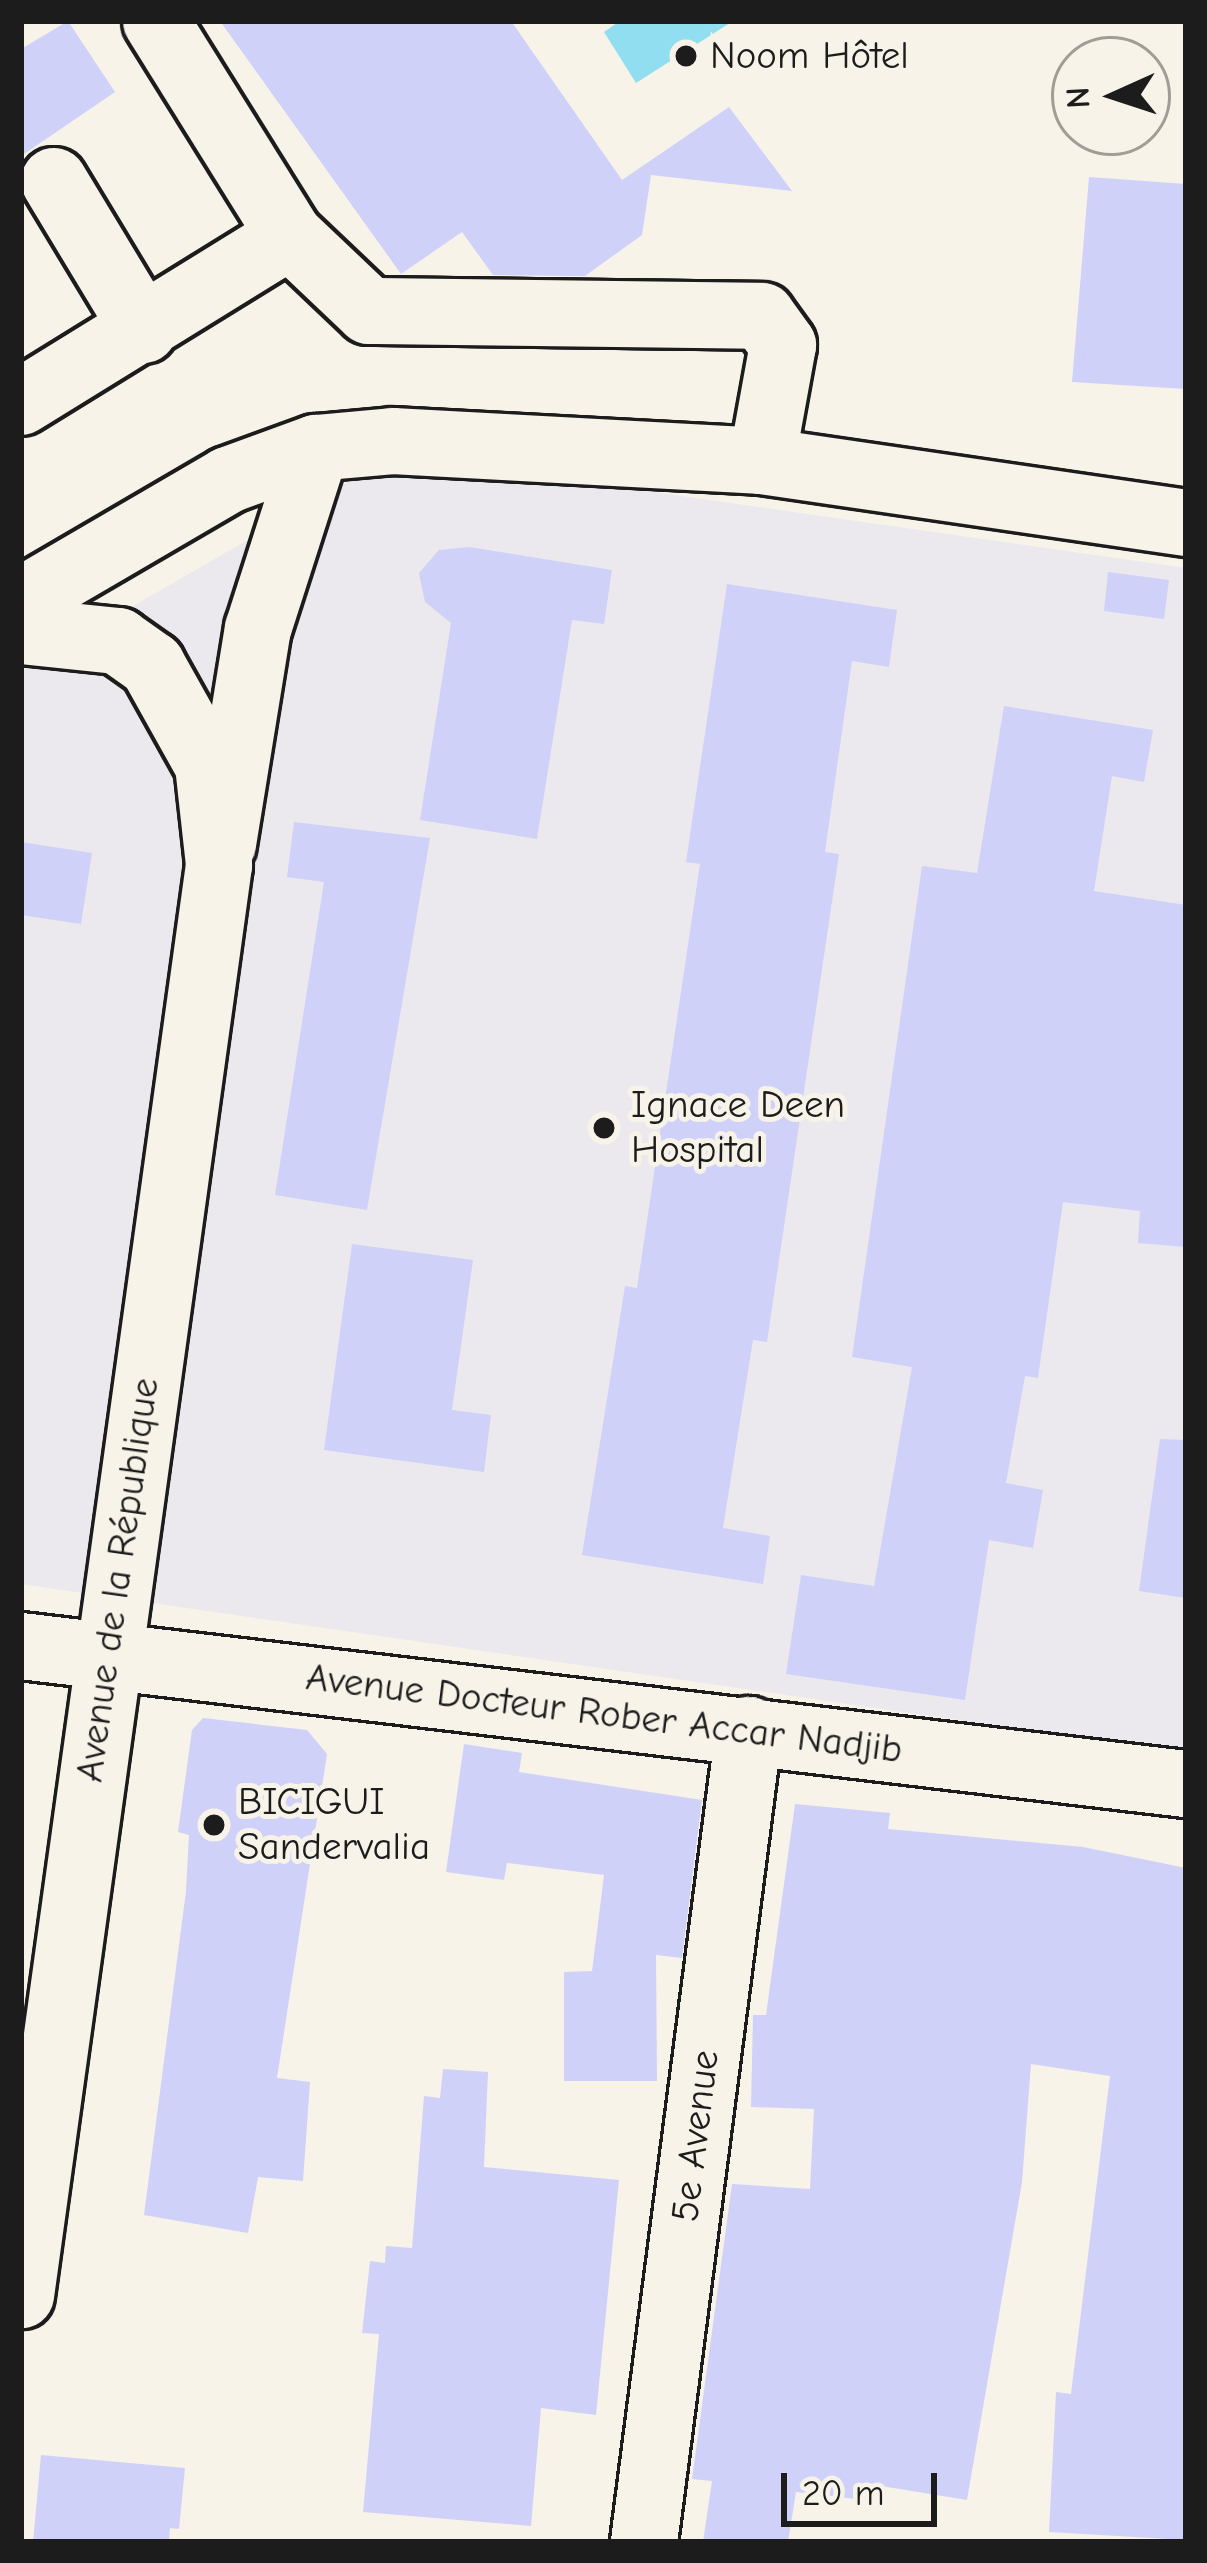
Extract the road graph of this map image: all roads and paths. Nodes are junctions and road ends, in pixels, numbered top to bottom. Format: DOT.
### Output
graph roads {
  1 [pos="156,21"];
  2 [pos="54,182"];
  3 [pos="290,236"];
  4 [pos="143,330"];
  5 [pos="21,402"];
  6 [pos="316,448"];
  7 [pos="763,461"];
  8 [pos="1186,523"];
  9 [pos="21,601"];
  10 [pos="21,631"];
  11 [pos="219,865"];
  12 [pos="21,1646"];
  13 [pos="107,1657"];
  14 [pos="748,1730"];
  15 [pos="1186,1784"];
  16 [pos="21,2295"];
  17 [pos="644,2542"];
  1 -- 3 [label="street"];
  2 -- 4 [label="street"];
  3 -- 4 [label="street"];
  3 -- 7 [label="street"];
  4 -- 5 [label="street"];
  6 -- 7 [label="street"];
  6 -- 9 [label="street"];
  6 -- 11 [label="street, Avenue de la République"];
  7 -- 8 [label="street"];
  10 -- 11 [label="street, Avenue de la République"];
  11 -- 13 [label="street, Avenue de la République"];
  12 -- 13 [label="street, Avenue Docteur Rober Accar Nadjib"];
  13 -- 14 [label="street, Avenue Docteur Rober Accar Nadjib"];
  13 -- 16 [label="street, Avenue de la République"];
  14 -- 15 [label="street, Avenue Docteur Rober Accar Nadjib"];
  14 -- 17 [label="street, 5e Avenue"];
}
